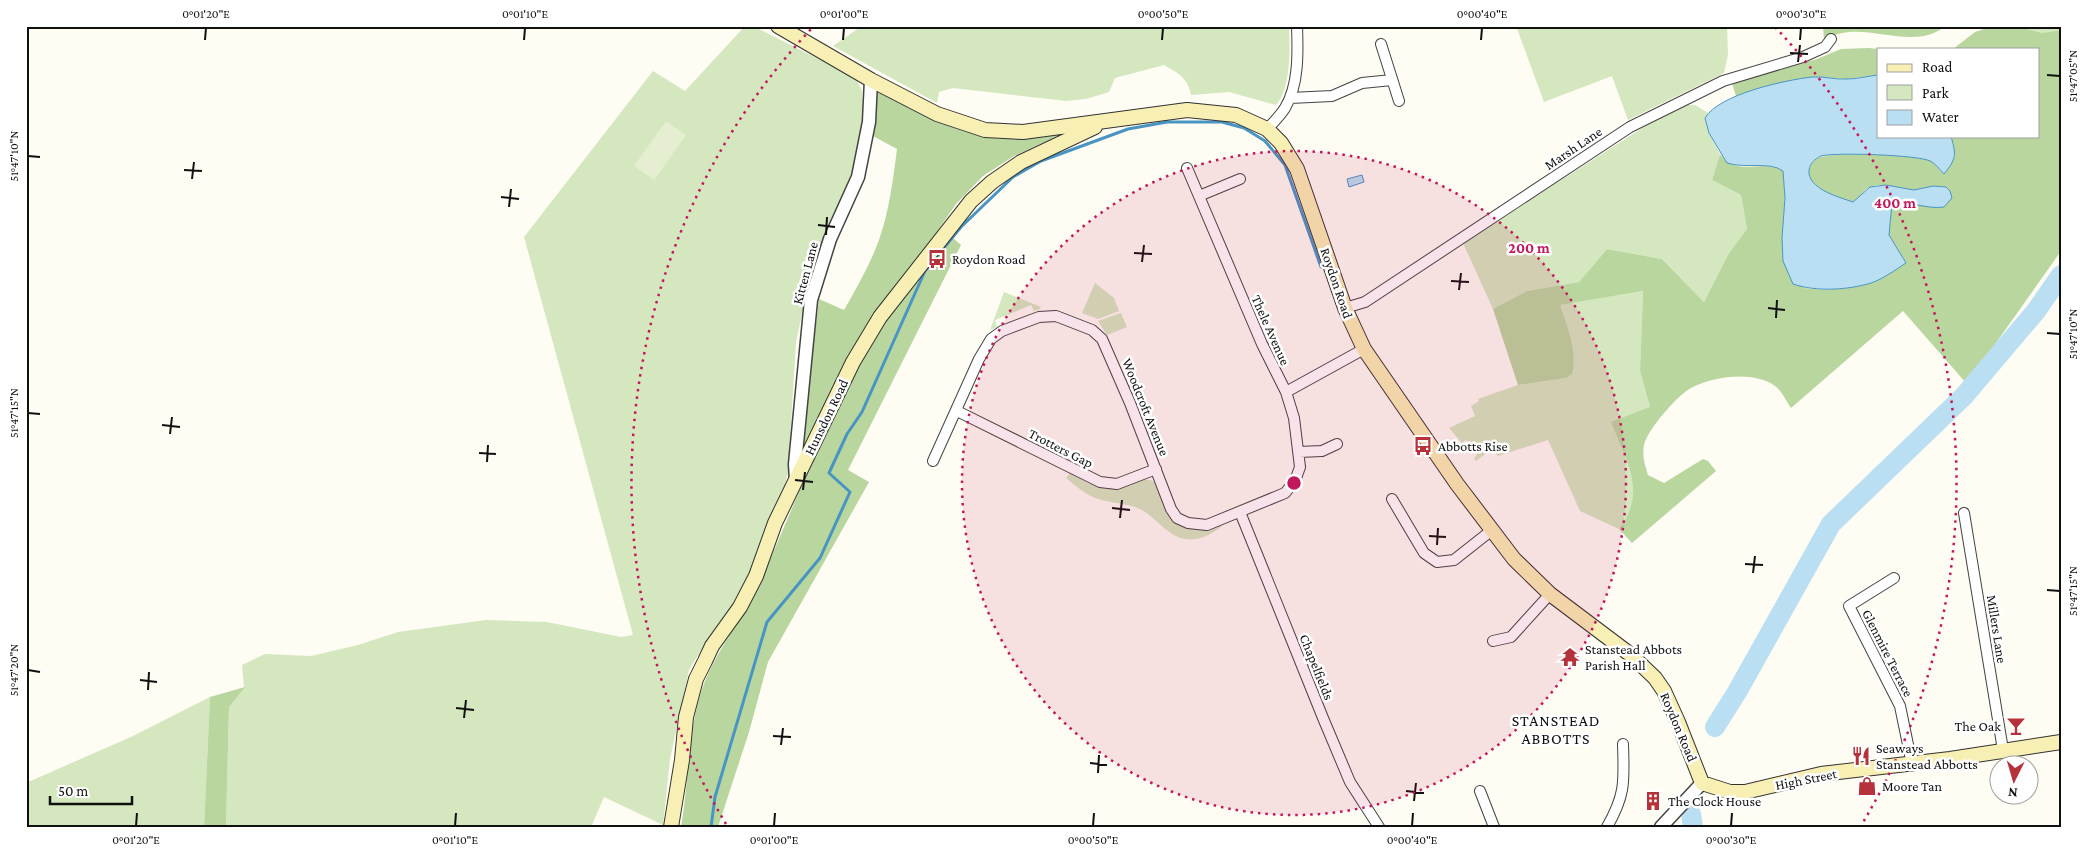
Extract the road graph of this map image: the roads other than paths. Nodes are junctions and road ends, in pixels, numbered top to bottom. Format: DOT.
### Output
graph roads {
  1 [pos="778,26"];
  2 [pos="1297,26"];
  3 [pos="1831,39"];
  4 [pos="1381,44"];
  5 [pos="871,80"];
  6 [pos="1392,80"];
  7 [pos="1290,98"];
  8 [pos="1399,100"];
  9 [pos="1102,122"];
  10 [pos="1267,129"];
  11 [pos="1187,168"];
  12 [pos="1240,179"];
  13 [pos="1199,196"];
  14 [pos="1345,308"];
  15 [pos="1364,349"];
  16 [pos="1286,392"];
  17 [pos="958,411"];
  18 [pos="1337,444"];
  19 [pos="1299,452"];
  20 [pos="933,461"];
  21 [pos="1156,469"];
  22 [pos="796,480"];
  23 [pos="1392,499"];
  24 [pos="1240,512"];
  25 [pos="1964,513"];
  26 [pos="1492,530"];
  27 [pos="1894,578"];
  28 [pos="1550,594"];
  29 [pos="1493,641"];
  30 [pos="2061,742"];
  31 [pos="1623,744"];
  32 [pos="2003,750"];
  33 [pos="1912,764"];
  34 [pos="1702,784"];
  35 [pos="1480,791"];
  36 [pos="670,827"];
  37 [pos="1379,827"];
  38 [pos="1494,827"];
  39 [pos="1607,827"];
  40 [pos="1661,827"];
  1 -- 5 [label="main road, Roydon Road"];
  2 -- 7 [label="street"];
  3 -- 14 [label="street, Marsh Lane"];
  4 -- 6 [label="street"];
  5 -- 9 [label="main road, Roydon Road"];
  5 -- 22 [label="street, Kitten Lane"];
  6 -- 7 [label="street"];
  6 -- 8 [label="street"];
  7 -- 10 [label="street"];
  9 -- 10 [label="main road, Roydon Road"];
  9 -- 22 [label="main road, Hunsdon Road"];
  10 -- 14 [label="main road, Roydon Road"];
  11 -- 13 [label="street, Thele Avenue"];
  12 -- 13 [label="street"];
  13 -- 16 [label="street, Thele Avenue"];
  14 -- 15 [label="main road, Roydon Road"];
  15 -- 16 [label="street"];
  15 -- 26 [label="main road, Roydon Road"];
  16 -- 19 [label="street, Woodcroft Avenue"];
  17 -- 20 [label="street, Woodcroft Avenue"];
  17 -- 21 [label="street, Trotters Gap"];
  17 -- 21 [label="street, Woodcroft Avenue"];
  18 -- 19 [label="street"];
  19 -- 24 [label="street, Woodcroft Avenue"];
  21 -- 24 [label="street, Woodcroft Avenue"];
  22 -- 36 [label="main road, Hunsdon Road"];
  23 -- 26 [label="street"];
  24 -- 37 [label="street, Chapelfields"];
  25 -- 32 [label="street, Millers Lane"];
  26 -- 28 [label="main road, Roydon Road"];
  27 -- 33 [label="street, Glenmire Terrace"];
  28 -- 29 [label="street"];
  28 -- 34 [label="main road, Roydon Road"];
  30 -- 32 [label="main road, High Street"];
  31 -- 39 [label="street"];
  32 -- 33 [label="main road, High Street"];
  33 -- 34 [label="main road, High Street"];
  34 -- 40 [label="street"];
  35 -- 38 [label="street"];
}
